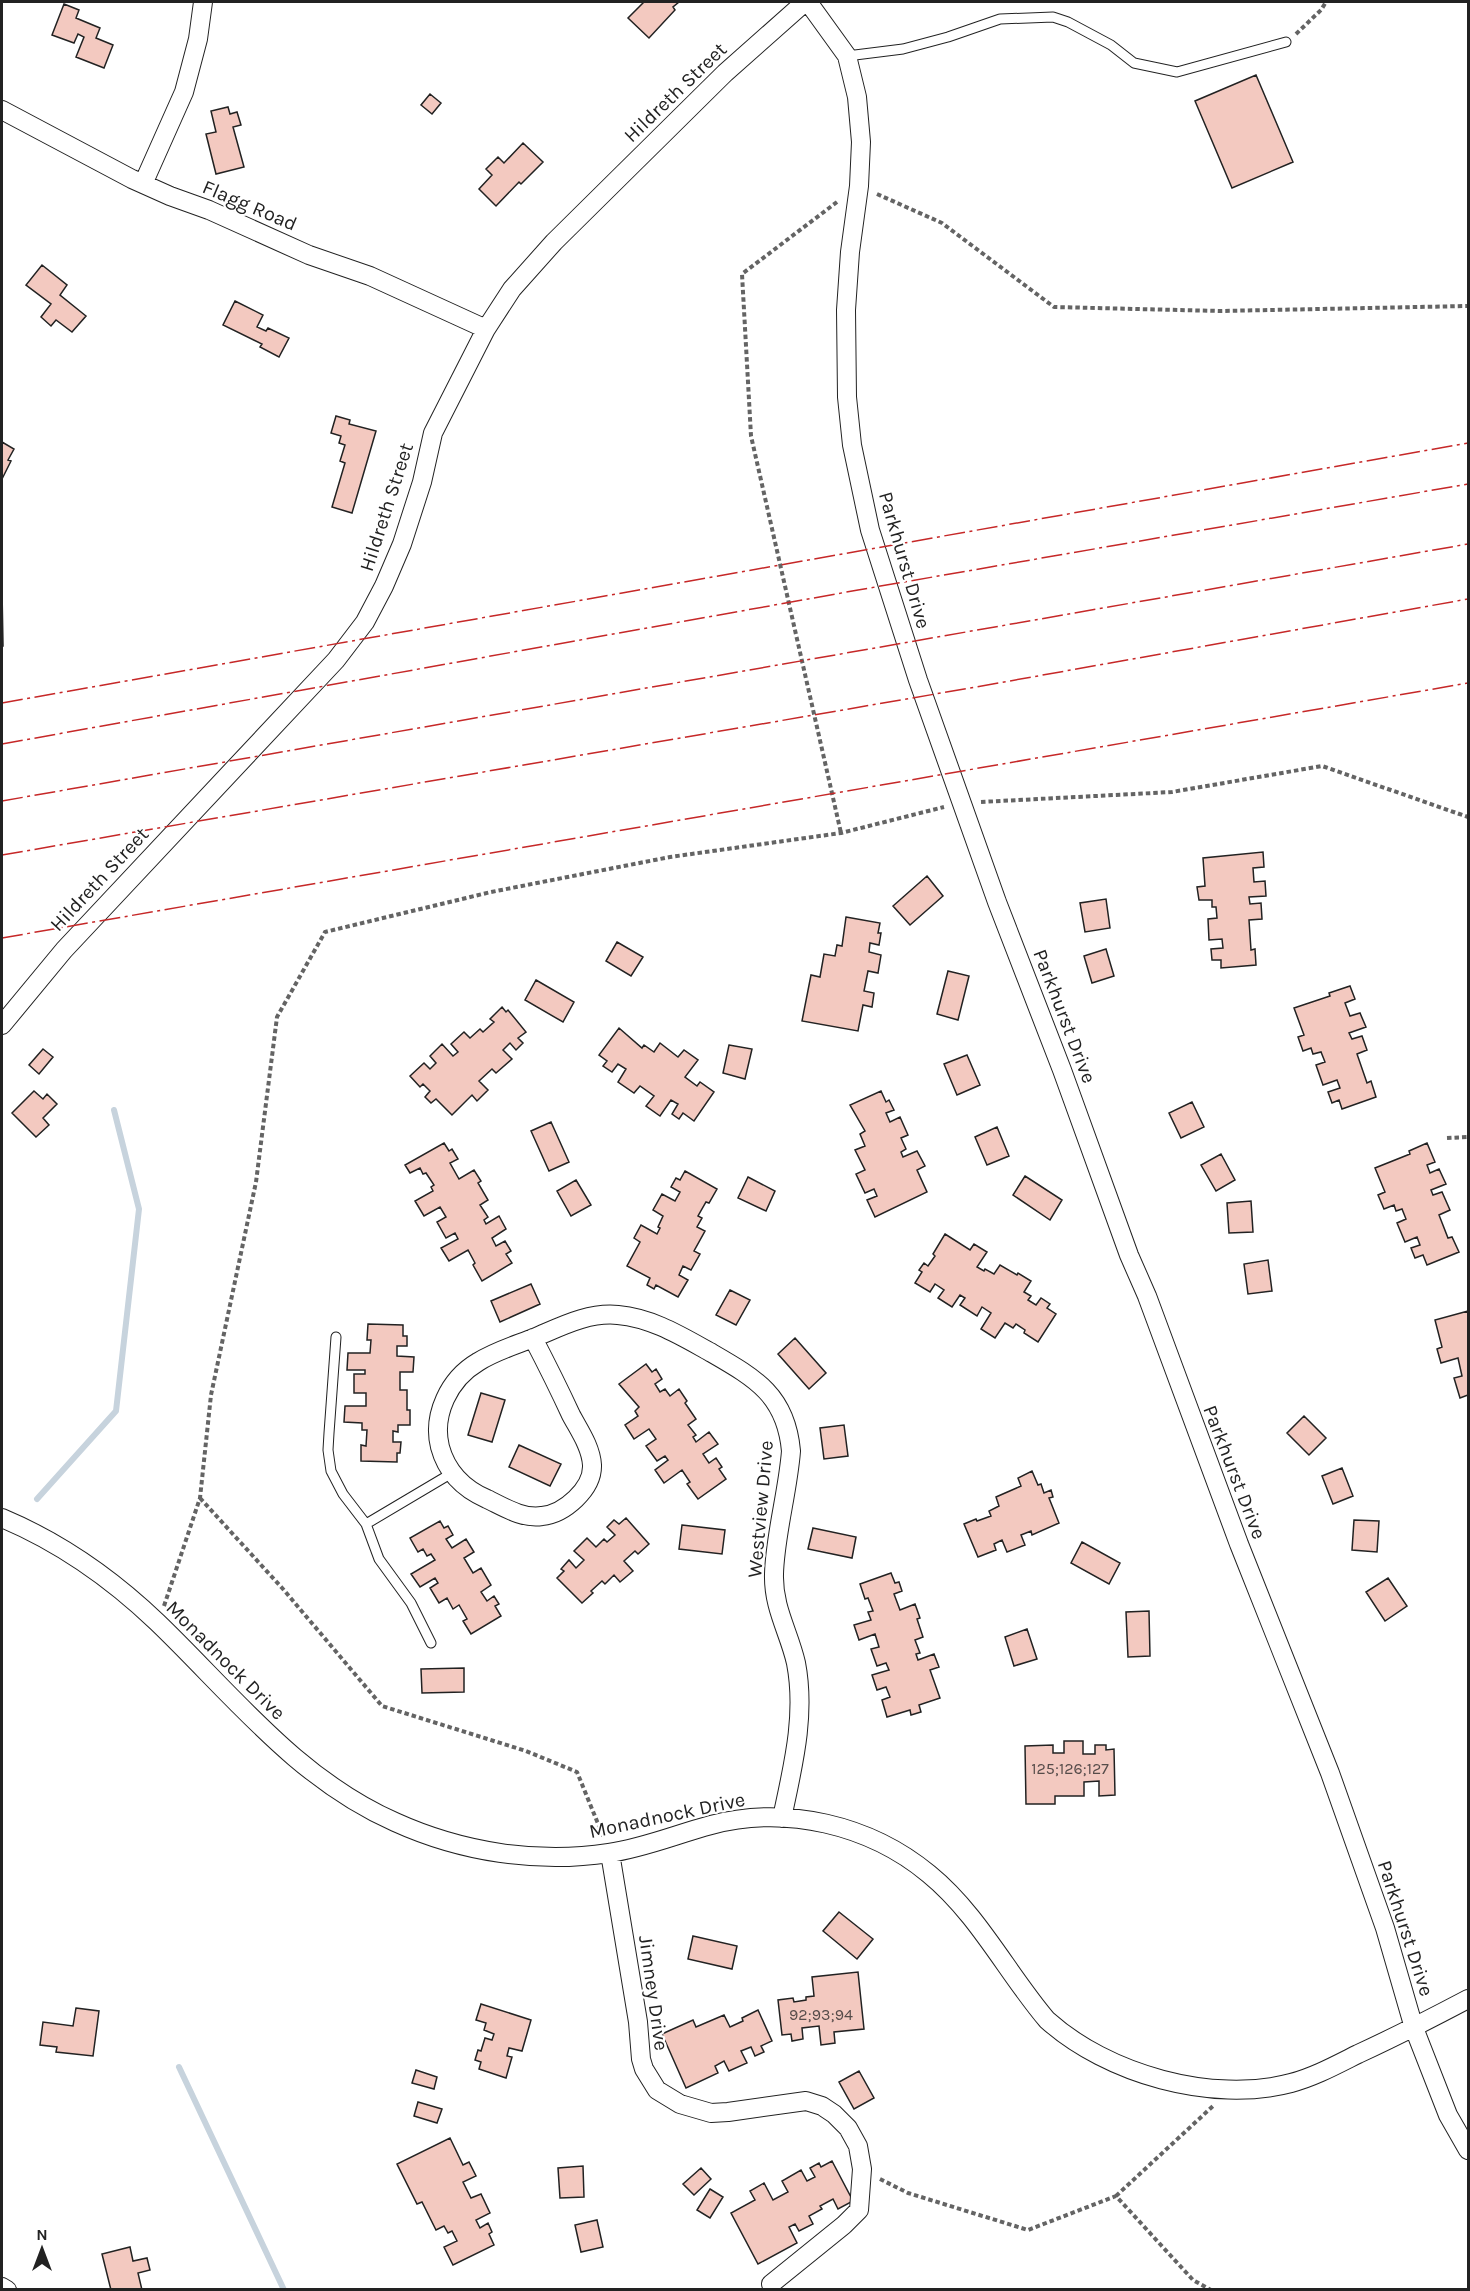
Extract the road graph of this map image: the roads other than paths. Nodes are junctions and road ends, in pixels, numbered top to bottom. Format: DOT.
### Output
graph roads {
  1 [pos="203,2"];
  2 [pos="806,2"];
  3 [pos="1286,42"];
  4 [pos="847,56"];
  5 [pos="2,110"];
  6 [pos="143,184"];
  7 [pos="486,329"];
  8 [pos="2,1025"];
  9 [pos="336,1337"];
  10 [pos="533,1338"];
  11 [pos="452,1473"];
  12 [pos="2,1518"];
  13 [pos="366,1524"];
  14 [pos="430,1643"];
  15 [pos="782,1818"];
  16 [pos="610,1853"];
  17 [pos="1468,1999"];
  18 [pos="1414,2028"];
  19 [pos="1468,2150"];
  20 [pos="771,2284"];
  21 [pos="2,2287"];
  22 [pos="7,2289"];
  1 -- 6 [label="street"];
  2 -- 4 [label="street, Parkhurst Drive"];
  2 -- 7 [label="street, Hildreth Street"];
  3 -- 4 [label="lane"];
  4 -- 18 [label="street, Parkhurst Drive"];
  5 -- 6 [label="street, Flagg Road"];
  6 -- 7 [label="street, Flagg Road"];
  7 -- 8 [label="street, Hildreth Street"];
  9 -- 13 [label="lane"];
  10 -- 11 [label="street, Westview Drive"];
  10 -- 11 [label="street, Westview Drive"];
  10 -- 15 [label="street, Westview Drive"];
  11 -- 13 [label="lane"];
  12 -- 16 [label="street, Monadnock Drive"];
  13 -- 14 [label="lane"];
  15 -- 16 [label="street, Monadnock Drive"];
  15 -- 18 [label="street, Monadnock Drive"];
  16 -- 20 [label="street, Jimney Drive"];
  17 -- 18 [label="street, Monadnock Drive"];
  18 -- 19 [label="street"];
  21 -- 22 [label="street"];
}
